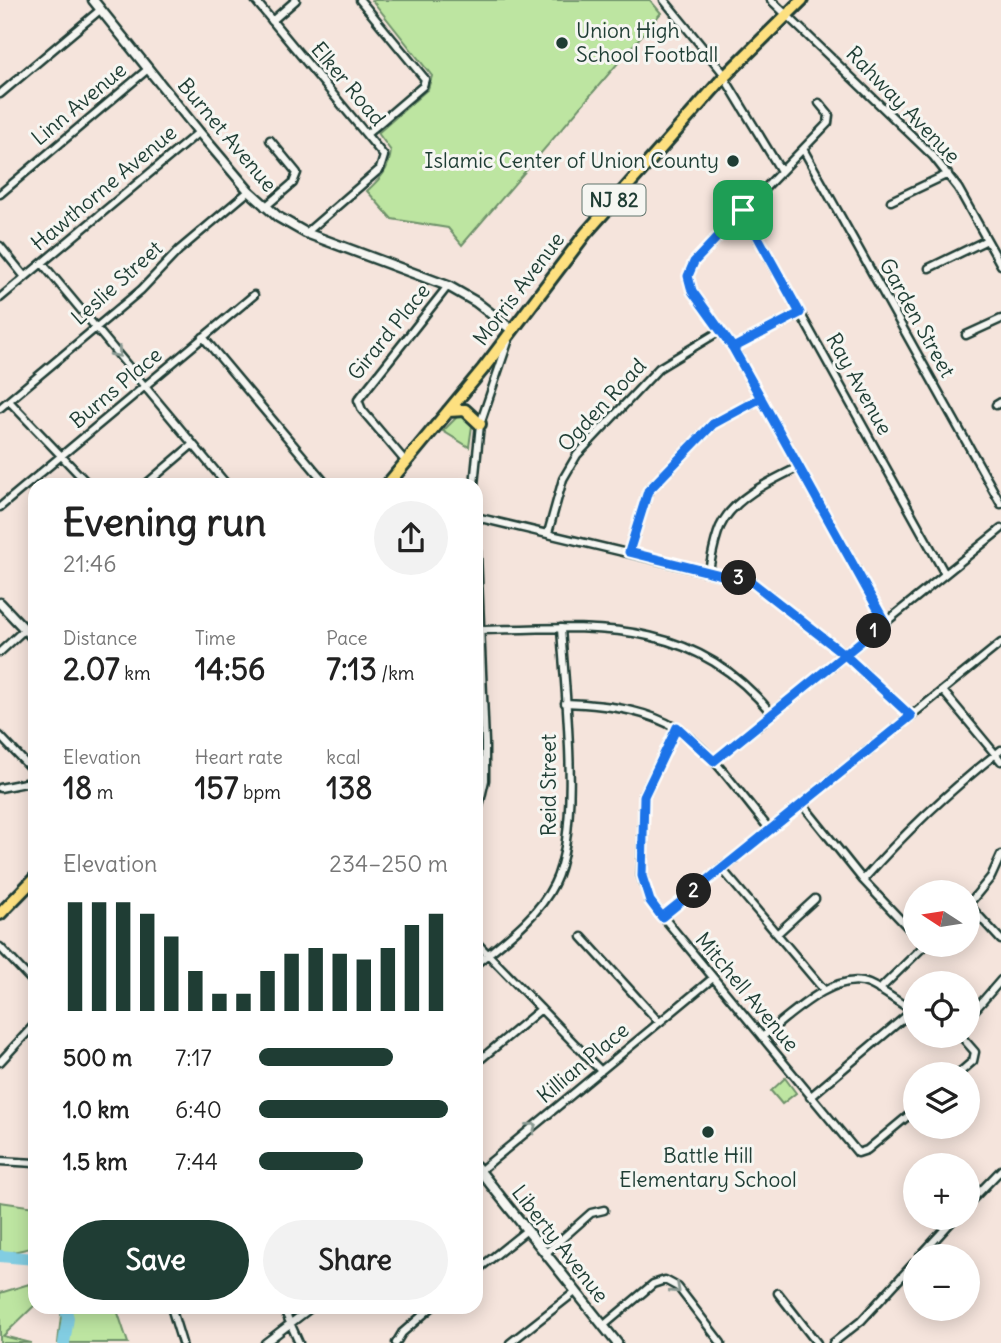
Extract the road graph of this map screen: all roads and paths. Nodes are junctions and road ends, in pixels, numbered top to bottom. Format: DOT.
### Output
graph roads {
  1 [pos="93,0"];
  2 [pos="255,0"];
  3 [pos="296,0"];
  4 [pos="360,0"];
  5 [pos="664,0"];
  6 [pos="771,0"];
  7 [pos="802,0"];
  8 [pos="100,10"];
  9 [pos="787,16"];
  10 [pos="272,21"];
  11 [pos="148,69"];
  12 [pos="724,76"];
  13 [pos="0,94"];
  14 [pos="819,103"];
  15 [pos="199,132"];
  16 [pos="368,133"];
  17 [pos="270,140"];
  18 [pos="803,149"];
  19 [pos="781,171"];
  20 [pos="948,174"];
  21 [pos="249,191"];
  22 [pos="0,194"];
  23 [pos="891,201"];
  24 [pos="265,207"];
  25 [pos="743,210"];
  26 [pos="306,233"];
  27 [pos="987,240"];
  28 [pos="0,246"];
  29 [pos="42,263"];
  30 [pos="1001,265"];
  31 [pos="929,268"];
  32 [pos="25,277"];
  33 [pos="449,286"];
  34 [pos="254,295"];
  35 [pos="0,298"];
  36 [pos="800,313"];
  37 [pos="1001,319"];
  38 [pos="95,328"];
  39 [pos="512,330"];
  40 [pos="720,331"];
  41 [pos="966,335"];
  42 [pos="203,337"];
  43 [pos="733,348"];
  44 [pos="145,387"];
  45 [pos="761,398"];
  46 [pos="9,401"];
  47 [pos="0,408"];
  48 [pos="448,411"];
  49 [pos="480,424"];
  50 [pos="193,444"];
  51 [pos="63,456"];
  52 [pos="406,462"];
  53 [pos="799,467"];
  54 [pos="36,478"];
  55 [pos="83,478"];
  56 [pos="153,478"];
  57 [pos="221,478"];
  58 [pos="321,478"];
  59 [pos="393,478"];
  60 [pos="475,478"];
  61 [pos="28,485"];
  62 [pos="1001,504"];
  63 [pos="0,508"];
  64 [pos="483,519"];
  65 [pos="1001,529"];
  66 [pos="548,533"];
  67 [pos="629,552"];
  68 [pos="709,570"];
  69 [pos="944,574"];
  70 [pos="0,603"];
  71 [pos="885,622"];
  72 [pos="561,628"];
  73 [pos="24,629"];
  74 [pos="483,631"];
  75 [pos="28,633"];
  76 [pos="1001,643"];
  77 [pos="0,652"];
  78 [pos="845,655"];
  79 [pos="943,691"];
  80 [pos="565,703"];
  81 [pos="483,706"];
  82 [pos="772,714"];
  83 [pos="911,716"];
  84 [pos="677,727"];
  85 [pos="0,736"];
  86 [pos="998,752"];
  87 [pos="714,761"];
  88 [pos="1001,761"];
  89 [pos="28,766"];
  90 [pos="28,782"];
  91 [pos="0,788"];
  92 [pos="483,789"];
  93 [pos="803,805"];
  94 [pos="770,830"];
  95 [pos="1001,855"];
  96 [pos="722,869"];
  97 [pos="863,880"];
  98 [pos="28,885"];
  99 [pos="980,890"];
  100 [pos="814,899"];
  101 [pos="0,914"];
  102 [pos="662,917"];
  103 [pos="980,917"];
  104 [pos="903,922"];
  105 [pos="778,933"];
  106 [pos="582,937"];
  107 [pos="1001,940"];
  108 [pos="0,947"];
  109 [pos="483,950"];
  110 [pos="487,955"];
  111 [pos="913,957"];
  112 [pos="483,958"];
  113 [pos="28,977"];
  114 [pos="713,978"];
  115 [pos="1001,980"];
  116 [pos="824,990"];
  117 [pos="879,990"];
  118 [pos="980,1004"];
  119 [pos="903,1005"];
  120 [pos="541,1009"];
  121 [pos="903,1021"];
  122 [pos="659,1022"];
  123 [pos="28,1032"];
  124 [pos="762,1037"];
  125 [pos="483,1057"];
  126 [pos="0,1062"];
  127 [pos="601,1071"];
  128 [pos="810,1097"];
  129 [pos="903,1120"];
  130 [pos="0,1161"];
  131 [pos="28,1163"];
  132 [pos="483,1165"];
  133 [pos="1001,1170"];
  134 [pos="483,1177"];
  135 [pos="980,1192"];
  136 [pos="604,1210"];
  137 [pos="527,1230"];
  138 [pos="944,1230"];
  139 [pos="931,1244"];
  140 [pos="546,1253"];
  141 [pos="483,1266"];
  142 [pos="903,1275"];
  143 [pos="575,1292"];
  144 [pos="778,1293"];
  145 [pos="173,1314"];
  146 [pos="286,1314"];
  147 [pos="303,1314"];
  148 [pos="424,1314"];
  149 [pos="290,1324"];
  150 [pos="603,1325"];
  151 [pos="182,1343"];
  152 [pos="265,1343"];
  153 [pos="299,1343"];
  154 [pos="396,1343"];
  155 [pos="510,1343"];
  156 [pos="617,1343"];
  157 [pos="720,1343"];
  158 [pos="817,1343"];
  159 [pos="833,1343"];
  1 -- 8 [label="street, Burnet Avenue"];
  2 -- 10 [label="street, Elker Road"];
  3 -- 10 [label="street"];
  4 -- 16 [label="street"];
  5 -- 12 [label="street"];
  6 -- 9 [label="street, Rahway Avenue"];
  7 -- 9 [label="main road, Morris Avenue / NJ 82"];
  8 -- 11 [label="street, Burnet Avenue"];
  8 -- 13 [label="street"];
  9 -- 12 [label="main road, Morris Avenue / NJ 82"];
  9 -- 20 [label="street, Rahway Avenue"];
  10 -- 16 [label="street, Elker Road"];
  11 -- 15 [label="street, Burnet Avenue"];
  11 -- 22 [label="street, Linn Avenue"];
  12 -- 19 [label="street"];
  12 -- 39 [label="main road, Morris Avenue / NJ 82"];
  14 -- 18 [label="street"];
  15 -- 21 [label="street, Burnet Avenue"];
  15 -- 29 [label="street, Hawthorne Avenue"];
  16 -- 26 [label="street, Elker Road"];
  17 -- 24 [label="street"];
  18 -- 19 [label="street"];
  18 -- 62 [label="street, Garden Street"];
  19 -- 25 [label="street"];
  20 -- 23 [label="street"];
  20 -- 27 [label="street, Rahway Avenue"];
  21 -- 24 [label="street, Burnet Avenue"];
  21 -- 38 [label="street, Leslie Street"];
  24 -- 26 [label="street, Burnet Avenue"];
  25 -- 36 [label="street, Ray Avenue"];
  25 -- 40 [label="street"];
  26 -- 33 [label="street, Burnet Avenue"];
  27 -- 30 [label="street, Rahway Avenue"];
  27 -- 31 [label="street"];
  28 -- 32 [label="street"];
  29 -- 32 [label="street, Hawthorne Avenue"];
  29 -- 38 [label="street"];
  32 -- 35 [label="street, Hawthorne Avenue"];
  33 -- 39 [label="street, Burnet Avenue"];
  33 -- 52 [label="street, Girard Place"];
  34 -- 42 [label="street, Burns Place"];
  36 -- 43 [label="street"];
  36 -- 69 [label="street, Ray Avenue"];
  37 -- 41 [label="street"];
  38 -- 44 [label="street, one-way"];
  38 -- 46 [label="street, Leslie Street"];
  39 -- 48 [label="main road, Morris Avenue / NJ 82"];
  39 -- 49 [label="street"];
  40 -- 43 [label="street"];
  40 -- 66 [label="street, Ogden Road"];
  42 -- 44 [label="street, Burns Place"];
  42 -- 58 [label="street"];
  43 -- 45 [label="street"];
  44 -- 50 [label="street"];
  44 -- 51 [label="street, Burns Place"];
  45 -- 53 [label="street"];
  45 -- 67 [label="street"];
  46 -- 47 [label="street"];
  46 -- 51 [label="street"];
  48 -- 49 [label="main road"];
  48 -- 52 [label="main road, Morris Avenue / NJ 82"];
  49 -- 60 [label="street"];
  50 -- 56 [label="street"];
  50 -- 57 [label="street"];
  51 -- 54 [label="street, Burns Place"];
  51 -- 55 [label="street"];
  52 -- 59 [label="main road, Morris Avenue / NJ 82"];
  53 -- 68 [label="street"];
  53 -- 71 [label="street"];
  61 -- 63 [label="street, Burns Place"];
  64 -- 66 [label="street"];
  65 -- 69 [label="street"];
  66 -- 67 [label="street"];
  67 -- 68 [label="street"];
  68 -- 78 [label="street"];
  69 -- 71 [label="street"];
  70 -- 73 [label="street"];
  71 -- 78 [label="street"];
  72 -- 74 [label="street"];
  72 -- 80 [label="street, Reid Street"];
  72 -- 82 [label="street"];
  73 -- 75 [label="street"];
  73 -- 77 [label="street"];
  76 -- 79 [label="street"];
  78 -- 82 [label="street"];
  78 -- 83 [label="street"];
  79 -- 83 [label="street"];
  79 -- 86 [label="street"];
  80 -- 84 [label="street"];
  80 -- 110 [label="street, Reid Street"];
  81 -- 92 [label="street"];
  82 -- 87 [label="street"];
  83 -- 93 [label="street"];
  84 -- 87 [label="street"];
  84 -- 102 [label="street, Mitchell Avenue"];
  85 -- 89 [label="street"];
  86 -- 88 [label="street"];
  86 -- 97 [label="street"];
  87 -- 94 [label="street"];
  90 -- 91 [label="street"];
  93 -- 94 [label="street"];
  93 -- 97 [label="street"];
  94 -- 96 [label="street"];
  95 -- 99 [label="street"];
  96 -- 102 [label="street"];
  96 -- 105 [label="street"];
  97 -- 104 [label="street"];
  98 -- 101 [label="main road"];
  100 -- 105 [label="street"];
  102 -- 114 [label="street, Mitchell Avenue"];
  103 -- 107 [label="street"];
  105 -- 116 [label="street"];
  106 -- 122 [label="street"];
  108 -- 113 [label="street"];
  109 -- 110 [label="street"];
  110 -- 112 [label="street, Reid Street"];
  110 -- 120 [label="street"];
  111 -- 117 [label="street"];
  114 -- 122 [label="street, Killian Place"];
  114 -- 124 [label="street, Mitchell Avenue"];
  115 -- 118 [label="street"];
  116 -- 117 [label="street"];
  116 -- 124 [label="street"];
  117 -- 119 [label="street"];
  120 -- 125 [label="street"];
  120 -- 127 [label="street"];
  121 -- 128 [label="street"];
  122 -- 127 [label="street, Killian Place"];
  123 -- 126 [label="street"];
  124 -- 128 [label="street, Mitchell Avenue"];
  132 -- 127 [label="street, Killian Place, one-way"];
  128 -- 129 [label="street, Mitchell Avenue"];
  130 -- 131 [label="street"];
  133 -- 135 [label="street"];
  134 -- 137 [label="street, Liberty Avenue"];
  136 -- 140 [label="street"];
  137 -- 140 [label="street, Liberty Avenue"];
  137 -- 141 [label="street"];
  138 -- 139 [label="street"];
  140 -- 143 [label="street, Liberty Avenue"];
  142 -- 159 [label="street"];
  143 -- 150 [label="street, Liberty Avenue"];
  143 -- 155 [label="street"];
  144 -- 158 [label="street"];
  145 -- 151 [label="street"];
  146 -- 149 [label="street"];
  147 -- 149 [label="street"];
  148 -- 154 [label="street"];
  149 -- 152 [label="street"];
  149 -- 153 [label="street"];
  150 -- 156 [label="street, Liberty Avenue"];
  150 -- 157 [label="street, one-way"];
}
